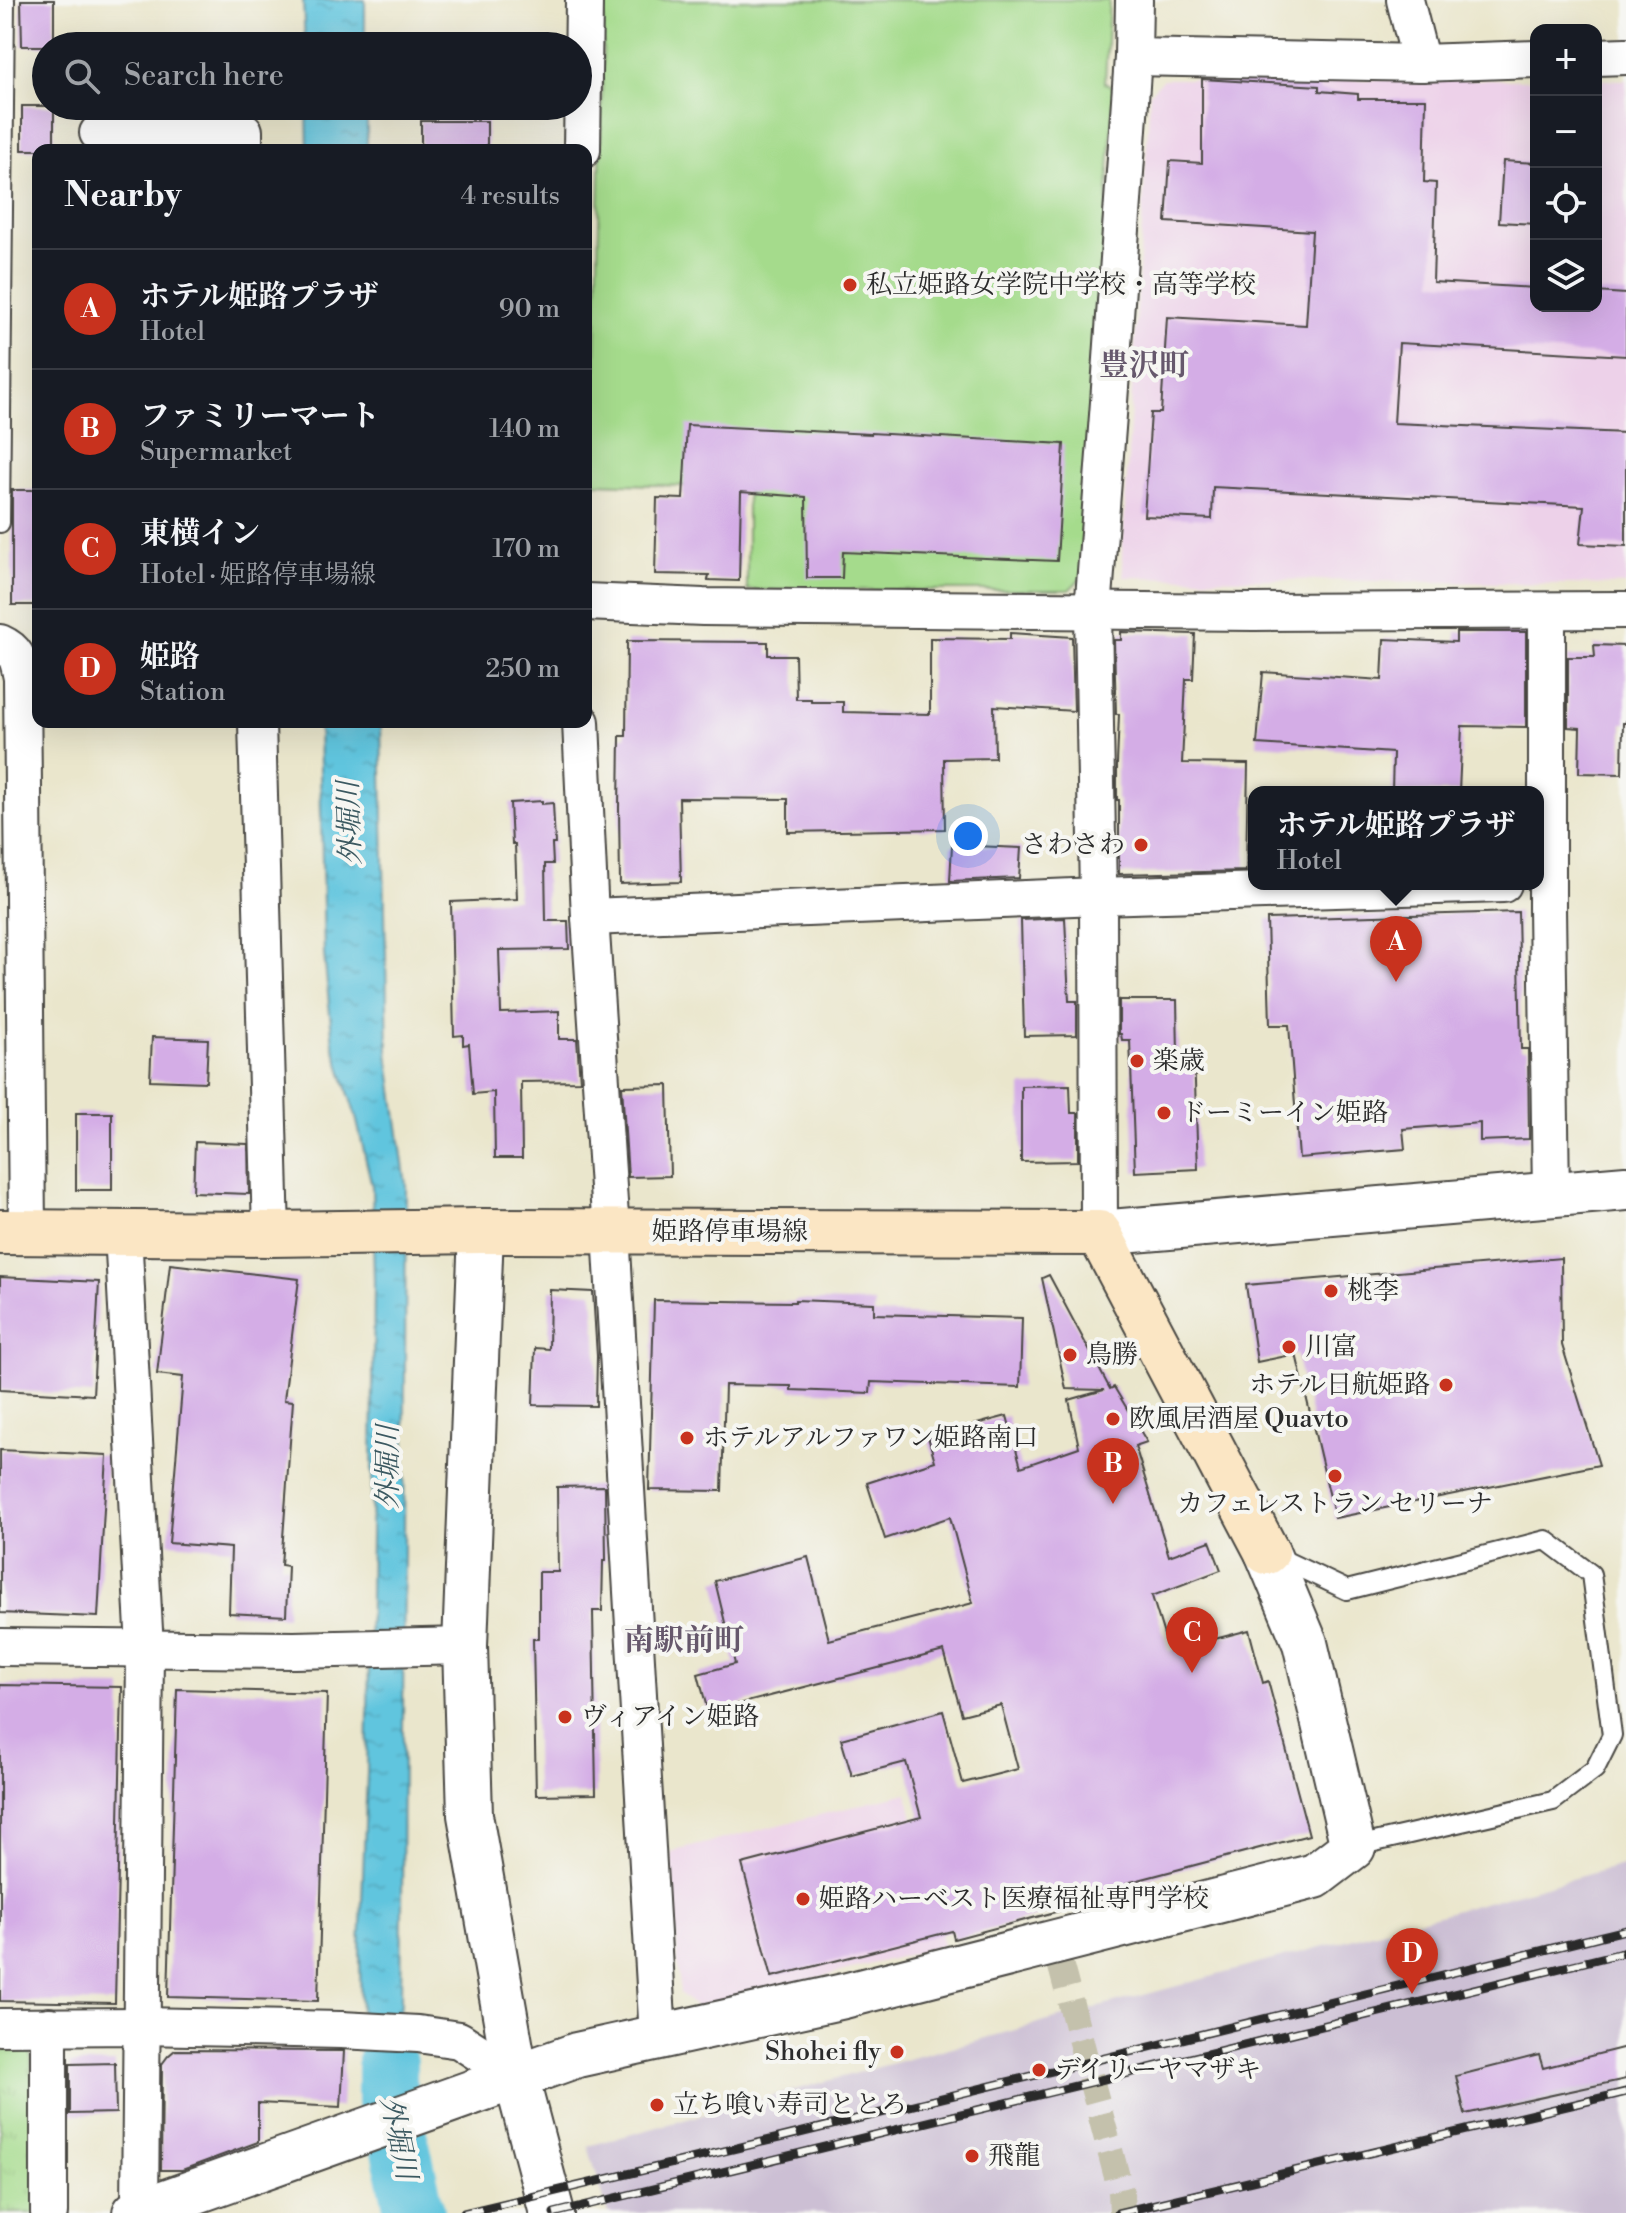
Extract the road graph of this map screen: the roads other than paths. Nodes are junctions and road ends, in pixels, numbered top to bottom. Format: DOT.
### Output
graph roads {
  1 [pos="5,0"];
  2 [pos="584,0"];
  3 [pos="1134,0"];
  4 [pos="1405,0"];
  5 [pos="584,32"];
  6 [pos="1626,56"];
  7 [pos="1133,57"];
  8 [pos="1602,57"];
  9 [pos="1530,59"];
  10 [pos="1421,63"];
  11 [pos="2,88"];
  12 [pos="582,120"];
  13 [pos="98,133"];
  14 [pos="244,144"];
  15 [pos="582,144"];
  16 [pos="0,523"];
  17 [pos="592,602"];
  18 [pos="1626,610"];
  19 [pos="1093,611"];
  20 [pos="1547,611"];
  21 [pos="0,643"];
  22 [pos="257,728"];
  23 [pos="581,728"];
  24 [pos="1544,786"];
  25 [pos="1300,890"];
  26 [pos="1542,890"];
  27 [pos="1098,896"];
  28 [pos="590,917"];
  29 [pos="1626,1188"];
  30 [pos="1551,1195"];
  31 [pos="481,1231"];
  32 [pos="14,1232"];
  33 [pos="123,1232"];
  34 [pos="611,1232"];
  35 [pos="1099,1233"];
  36 [pos="271,1234"];
  37 [pos="1267,1552"];
  38 [pos="465,1646"];
  39 [pos="0,1647"];
  40 [pos="145,1649"];
  41 [pos="1353,1847"];
  42 [pos="49,2026"];
  43 [pos="141,2026"];
  44 [pos="0,2027"];
  45 [pos="658,2037"];
  46 [pos="516,2077"];
  47 [pos="138,2212"];
  48 [pos="49,2213"];
  49 [pos="552,2213"];
  1 -- 11 [label="lane"];
  2 -- 5 [label="street"];
  3 -- 7 [label="street"];
  4 -- 10 [label="street"];
  6 -- 8 [label="street"];
  7 -- 10 [label="street"];
  7 -- 19 [label="street"];
  9 -- 10 [label="street"];
  11 -- 16 [label="lane"];
  12 -- 15 [label="street"];
  13 -- 14 [label="street"];
  17 -- 19 [label="street"];
  18 -- 20 [label="street"];
  19 -- 20 [label="street"];
  19 -- 27 [label="street"];
  20 -- 24 [label="street"];
  21 -- 32 [label="street"];
  22 -- 36 [label="street"];
  23 -- 28 [label="street"];
  25 -- 27 [label="street"];
  26 -- 30 [label="street"];
  27 -- 28 [label="street"];
  27 -- 35 [label="street"];
  28 -- 34 [label="street"];
  29 -- 30 [label="street"];
  30 -- 35 [label="street"];
  31 -- 34 [label="main road, 姫路停車場線"];
  31 -- 36 [label="main road, 姫路停車場線"];
  31 -- 38 [label="street"];
  32 -- 33 [label="main road, 姫路停車場線"];
  33 -- 36 [label="main road, 姫路停車場線"];
  33 -- 40 [label="street"];
  34 -- 35 [label="main road, 姫路停車場線"];
  34 -- 45 [label="street"];
  35 -- 37 [label="main road"];
  37 -- 41 [label="street"];
  37 -- 41 [label="lane"];
  38 -- 40 [label="street"];
  38 -- 46 [label="street"];
  39 -- 40 [label="street"];
  40 -- 43 [label="street"];
  41 -- 45 [label="street"];
  42 -- 43 [label="street"];
  42 -- 44 [label="street"];
  42 -- 48 [label="street"];
  43 -- 46 [label="street"];
  43 -- 47 [label="street"];
  45 -- 46 [label="street"];
  46 -- 47 [label="street"];
  46 -- 49 [label="street"];
}
